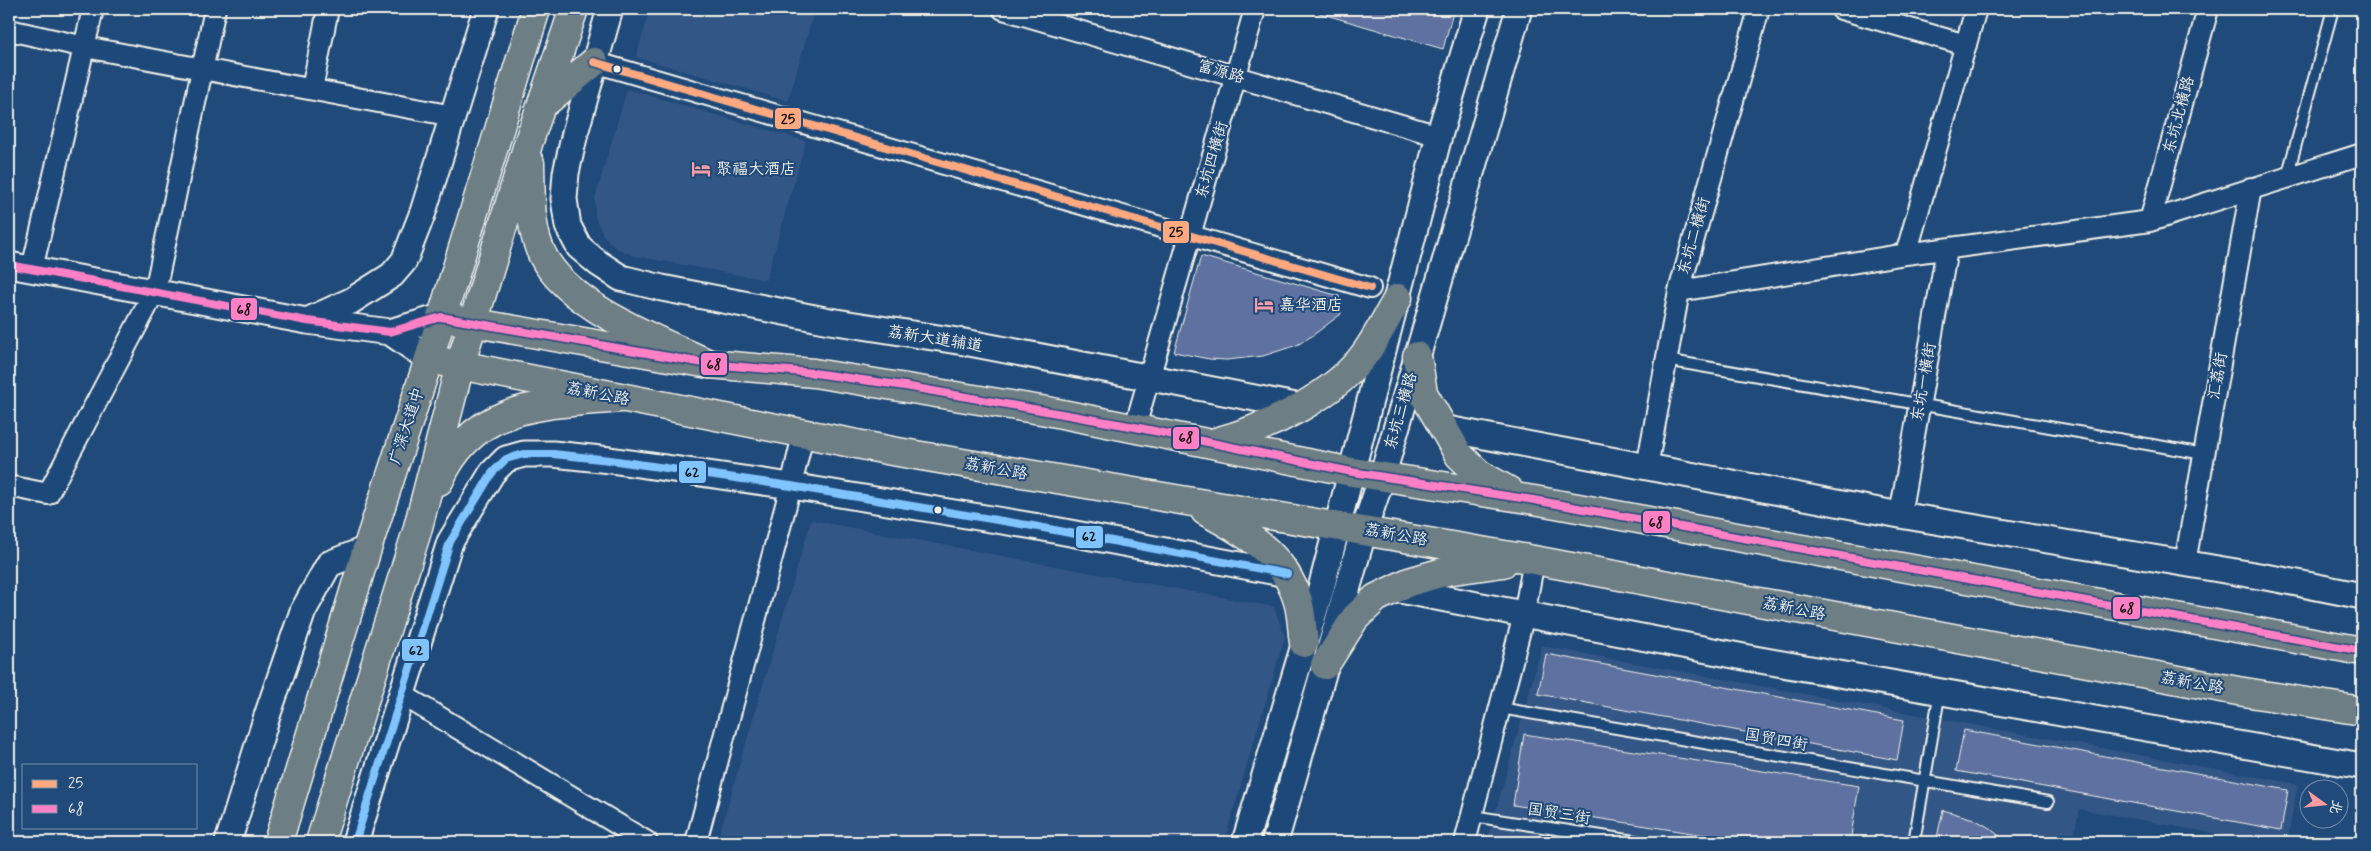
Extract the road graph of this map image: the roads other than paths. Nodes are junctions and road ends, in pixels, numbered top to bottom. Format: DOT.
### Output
graph roads {
  1 [pos="93,9"];
  2 [pos="215,9"];
  3 [pos="328,9"];
  4 [pos="486,9"];
  5 [pos="536,9"];
  6 [pos="574,9"];
  7 [pos="610,9"];
  8 [pos="1003,9"];
  9 [pos="1255,9"];
  10 [pos="1477,9"];
  11 [pos="1519,9"];
  12 [pos="1759,9"];
  13 [pos="1841,9"];
  14 [pos="1976,9"];
  15 [pos="2208,9"];
  16 [pos="2334,9"];
  17 [pos="1029,12"];
  18 [pos="9,30"];
  19 [pos="1966,45"];
  20 [pos="85,47"];
  21 [pos="594,62"];
  22 [pos="203,69"];
  23 [pos="1236,77"];
  24 [pos="312,89"];
  25 [pos="540,106"];
  26 [pos="452,116"];
  27 [pos="1439,136"];
  28 [pos="530,141"];
  29 [pos="2362,154"];
  30 [pos="2287,177"];
  31 [pos="2251,188"];
  32 [pos="2150,221"];
  33 [pos="1190,236"];
  34 [pos="1947,249"];
  35 [pos="1906,254"];
  36 [pos="20,267"];
  37 [pos="1370,288"];
  38 [pos="155,291"];
  39 [pos="1679,291"];
  40 [pos="1398,298"];
  41 [pos="440,317"];
  42 [pos="307,320"];
  43 [pos="472,323"];
  44 [pos="390,332"];
  45 [pos="1417,356"];
  46 [pos="429,359"];
  47 [pos="1666,360"];
  48 [pos="709,364"];
  49 [pos="460,365"];
  50 [pos="1149,378"];
  51 [pos="620,398"];
  52 [pos="1920,404"];
  53 [pos="1300,407"];
  54 [pos="1135,427"];
  55 [pos="1442,428"];
  56 [pos="802,435"];
  57 [pos="1212,443"];
  58 [pos="2204,454"];
  59 [pos="1647,467"];
  60 [pos="1352,472"];
  61 [pos="1382,477"];
  62 [pos="9,486"];
  63 [pos="791,486"];
  64 [pos="1524,498"];
  65 [pos="1186,500"];
  66 [pos="1900,515"];
  67 [pos="1338,525"];
  68 [pos="1364,530"];
  69 [pos="417,531"];
  70 [pos="367,549"];
  71 [pos="1534,560"];
  72 [pos="2185,563"];
  73 [pos="1287,574"];
  74 [pos="1395,589"];
  75 [pos="2362,596"];
  76 [pos="1524,615"];
  77 [pos="1304,643"];
  78 [pos="2362,651"];
  79 [pos="1325,665"];
  80 [pos="1940,691"];
  81 [pos="401,694"];
  82 [pos="1500,708"];
  83 [pos="2362,711"];
  84 [pos="2362,766"];
  85 [pos="1924,781"];
  86 [pos="2048,802"];
  87 [pos="1472,816"];
  88 [pos="228,842"];
  89 [pos="278,842"];
  90 [pos="320,842"];
  91 [pos="355,842"];
  92 [pos="647,842"];
  93 [pos="696,842"];
  94 [pos="1245,842"];
  95 [pos="1275,842"];
  96 [pos="1465,842"];
  97 [pos="1641,842"];
  98 [pos="1914,842"];
  1 -- 20 [label="street"];
  2 -- 22 [label="street"];
  3 -- 24 [label="street"];
  4 -- 26 [label="street"];
  5 -- 41 [label="main road, 广深大道中"];
  6 -- 25 [label="main road, 广深大道中"];
  7 -- 21 [label="street"];
  8 -- 17 [label="street, 富源路"];
  9 -- 23 [label="street, 东坑四横街"];
  10 -- 27 [label="street, 东坑三横路"];
  11 -- 45 [label="street, 东坑三横路"];
  12 -- 39 [label="street, 东坑二横街"];
  13 -- 19 [label="street"];
  14 -- 19 [label="street"];
  15 -- 32 [label="street, 东坑北横路"];
  16 -- 30 [label="lane"];
  17 -- 23 [label="street, 富源路"];
  18 -- 20 [label="street"];
  19 -- 35 [label="street"];
  20 -- 22 [label="street"];
  20 -- 36 [label="street"];
  21 -- 25 [label="main road"];
  21 -- 33 [label="street"];
  21 -- 50 [label="street, 荔新大道辅道"];
  22 -- 24 [label="street"];
  22 -- 38 [label="street"];
  23 -- 27 [label="street, 富源路"];
  23 -- 33 [label="street, 东坑四横街"];
  24 -- 26 [label="street"];
  25 -- 28 [label="main road, 广深大道中"];
  26 -- 42 [label="street"];
  27 -- 40 [label="street, 东坑三横路"];
  28 -- 43 [label="main road, 广深大道中"];
  28 -- 48 [label="main road"];
  29 -- 30 [label="street"];
  30 -- 31 [label="street"];
  31 -- 32 [label="street"];
  31 -- 58 [label="street, 汇荔街"];
  32 -- 34 [label="street"];
  33 -- 37 [label="street"];
  33 -- 50 [label="street, 东坑四横街"];
  34 -- 35 [label="street"];
  34 -- 52 [label="street, 东坑一横街"];
  35 -- 39 [label="street"];
  36 -- 38 [label="street"];
  38 -- 42 [label="street"];
  38 -- 62 [label="street"];
  39 -- 47 [label="street, 东坑二横街"];
  40 -- 53 [label="main road"];
  40 -- 60 [label="street, 东坑三横路"];
  41 -- 43 [label="main road"];
  41 -- 44 [label="street"];
  41 -- 46 [label="main road, 广深大道中"];
  42 -- 44 [label="street"];
  43 -- 48 [label="main road"];
  43 -- 49 [label="main road, 广深大道中"];
  44 -- 46 [label="street"];
  45 -- 55 [label="main road"];
  45 -- 61 [label="street, 东坑三横路"];
  46 -- 49 [label="main road, 荔新公路"];
  46 -- 70 [label="main road, 广深大道中"];
  47 -- 52 [label="lane"];
  47 -- 59 [label="street, 东坑二横街"];
  48 -- 54 [label="main road"];
  49 -- 51 [label="main road, 荔新公路"];
  49 -- 69 [label="main road, 广深大道中"];
  50 -- 53 [label="street, 荔新大道辅道"];
  50 -- 54 [label="street, 东坑四横街"];
  51 -- 56 [label="main road, 荔新公路"];
  51 -- 69 [label="main road"];
  52 -- 58 [label="lane"];
  52 -- 66 [label="street, 东坑一横街"];
  53 -- 57 [label="main road"];
  54 -- 57 [label="main road"];
  55 -- 59 [label="street"];
  55 -- 64 [label="main road"];
  56 -- 63 [label="street"];
  56 -- 65 [label="main road, 荔新公路"];
  57 -- 60 [label="main road"];
  58 -- 72 [label="street, 汇荔街"];
  59 -- 66 [label="street"];
  60 -- 61 [label="main road"];
  60 -- 67 [label="street, 东坑三横路"];
  61 -- 64 [label="main road"];
  61 -- 68 [label="street, 东坑三横路"];
  63 -- 73 [label="street"];
  63 -- 81 [label="street"];
  63 -- 93 [label="street"];
  64 -- 78 [label="main road"];
  65 -- 67 [label="main road, 荔新公路"];
  65 -- 73 [label="main road"];
  66 -- 72 [label="street"];
  67 -- 68 [label="main road, 荔新公路"];
  67 -- 77 [label="street, 东坑三横路"];
  68 -- 71 [label="main road, 荔新公路"];
  68 -- 79 [label="street, 东坑三横路"];
  69 -- 90 [label="main road, 广深大道中"];
  70 -- 88 [label="street"];
  70 -- 89 [label="main road, 广深大道中"];
  71 -- 74 [label="main road"];
  71 -- 76 [label="street"];
  71 -- 83 [label="main road, 荔新公路"];
  72 -- 75 [label="street"];
  73 -- 77 [label="main road"];
  74 -- 76 [label="street"];
  74 -- 79 [label="main road"];
  76 -- 80 [label="street"];
  76 -- 82 [label="street"];
  77 -- 94 [label="street, 东坑三横路"];
  79 -- 95 [label="street, 东坑三横路"];
  80 -- 84 [label="street"];
  80 -- 85 [label="lane"];
  81 -- 91 [label="street"];
  81 -- 92 [label="street"];
  82 -- 85 [label="lane, 国贸四街"];
  82 -- 87 [label="street"];
  85 -- 86 [label="lane, 国贸四街"];
  85 -- 98 [label="lane"];
  87 -- 96 [label="street"];
  87 -- 97 [label="lane, 国贸三街"];
}
